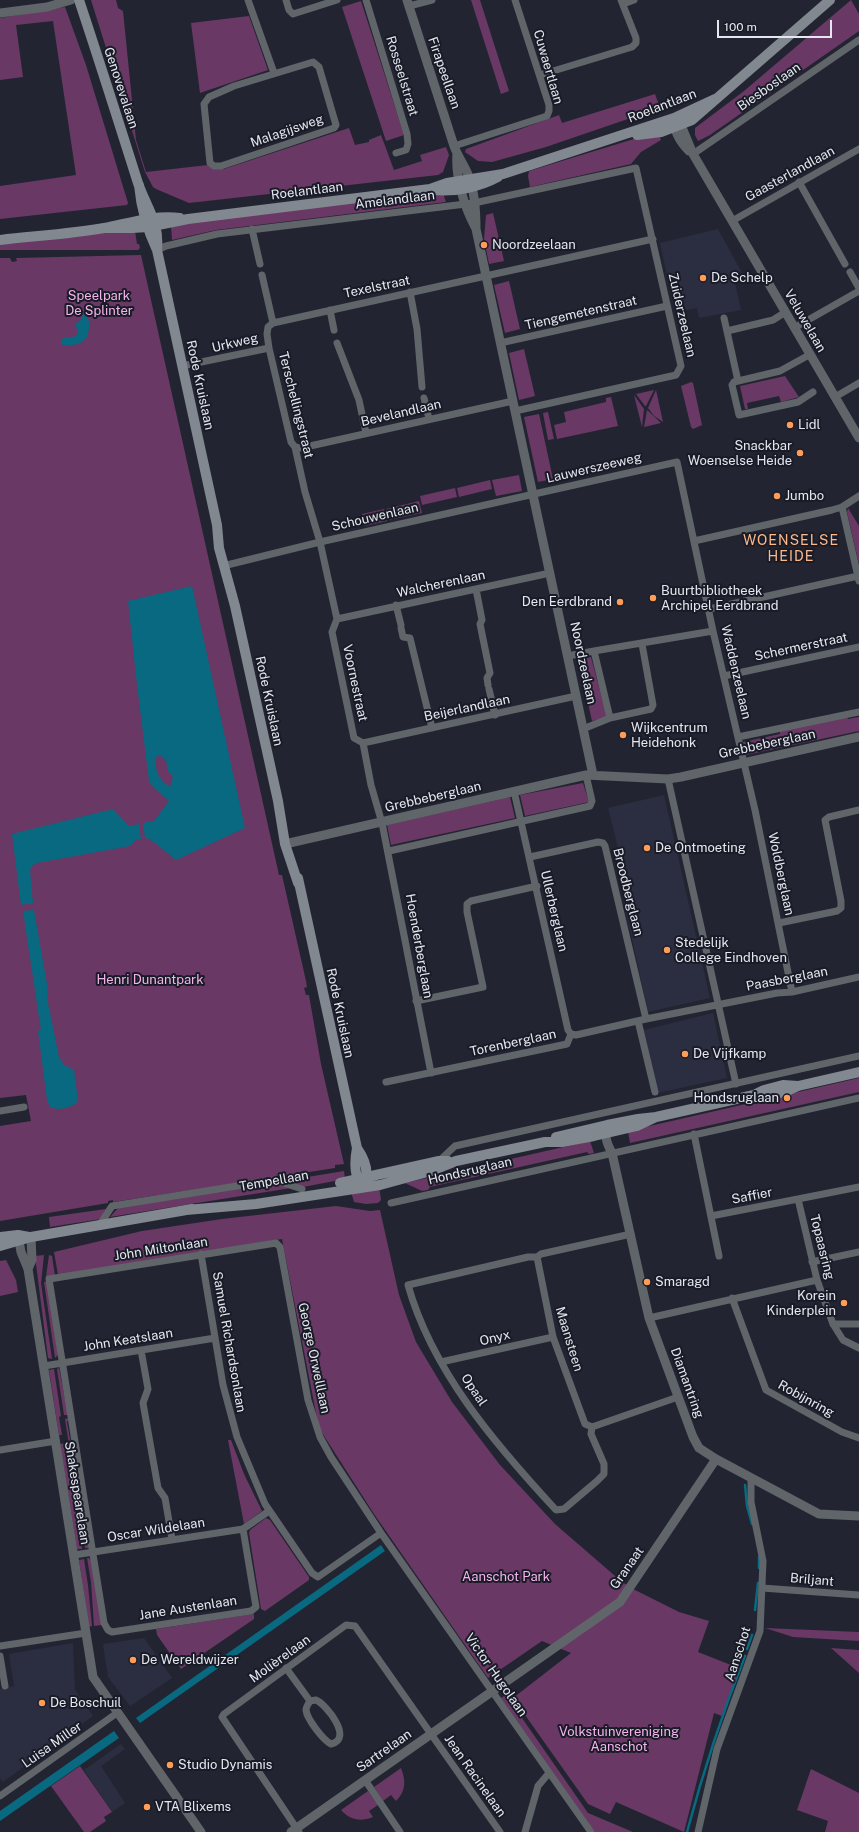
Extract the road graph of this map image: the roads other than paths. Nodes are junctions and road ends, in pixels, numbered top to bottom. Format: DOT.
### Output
graph roads {
  1 [pos="70,0"];
  2 [pos="79,0"];
  3 [pos="248,0"];
  4 [pos="286,0"];
  5 [pos="337,0"];
  6 [pos="366,0"];
  7 [pos="432,0"];
  8 [pos="515,0"];
  9 [pos="634,0"];
  10 [pos="830,0"];
  11 [pos="622,2"];
  12 [pos="408,3"];
  13 [pos="0,13"];
  14 [pos="859,40"];
  15 [pos="274,73"];
  16 [pos="540,75"];
  17 [pos="676,124"];
  18 [pos="859,149"];
  19 [pos="456,150"];
  20 [pos="396,153"];
  21 [pos="693,154"];
  22 [pos="636,168"];
  23 [pos="799,182"];
  24 [pos="466,184"];
  25 [pos="470,203"];
  26 [pos="732,221"];
  27 [pos="150,222"];
  28 [pos="252,229"];
  29 [pos="653,239"];
  30 [pos="0,240"];
  31 [pos="157,250"];
  32 [pos="260,264"];
  33 [pos="845,264"];
  34 [pos="850,272"];
  35 [pos="262,275"];
  36 [pos="486,276"];
  37 [pos="859,289"];
  38 [pos="410,292"];
  39 [pos="667,306"];
  40 [pos="330,310"];
  41 [pos="784,313"];
  42 [pos="724,318"];
  43 [pos="273,323"];
  44 [pos="794,328"];
  45 [pos="334,330"];
  46 [pos="727,331"];
  47 [pos="337,343"];
  48 [pos="500,343"];
  49 [pos="269,348"];
  50 [pos="809,355"];
  51 [pos="182,366"];
  52 [pos="738,381"];
  53 [pos="859,383"];
  54 [pos="422,387"];
  55 [pos="813,392"];
  56 [pos="835,397"];
  57 [pos="424,398"];
  58 [pos="513,401"];
  59 [pos="515,411"];
  60 [pos="429,419"];
  61 [pos="366,433"];
  62 [pos="859,438"];
  63 [pos="295,447"];
  64 [pos="533,494"];
  65 [pos="859,496"];
  66 [pos="842,507"];
  67 [pos="694,541"];
  68 [pos="320,542"];
  69 [pos="226,565"];
  70 [pos="550,573"];
  71 [pos="859,579"];
  72 [pos="476,589"];
  73 [pos="396,605"];
  74 [pos="709,609"];
  75 [pos="337,619"];
  76 [pos="713,631"];
  77 [pos="642,644"];
  78 [pos="859,647"];
  79 [pos="594,650"];
  80 [pos="568,656"];
  81 [pos="724,676"];
  82 [pos="576,696"];
  83 [pos="859,712"];
  84 [pos="495,714"];
  85 [pos="610,718"];
  86 [pos="432,728"];
  87 [pos="583,729"];
  88 [pos="738,737"];
  89 [pos="859,737"];
  90 [pos="363,743"];
  91 [pos="744,762"];
  92 [pos="590,775"];
  93 [pos="668,778"];
  94 [pos="514,791"];
  95 [pos="859,810"];
  96 [pos="521,821"];
  97 [pos="382,823"];
  98 [pos="288,843"];
  99 [pos="389,851"];
  100 [pos="530,857"];
  101 [pos="537,886"];
  102 [pos="779,923"];
  103 [pos="859,977"];
  104 [pos="792,992"];
  105 [pos="416,1001"];
  106 [pos="720,1005"];
  107 [pos="642,1020"];
  108 [pos="572,1034"];
  109 [pos="859,1056"];
  110 [pos="859,1072"];
  111 [pos="431,1073"];
  112 [pos="386,1082"];
  113 [pos="736,1084"];
  114 [pos="655,1092"];
  115 [pos="859,1098"];
  116 [pos="24,1108"];
  117 [pos="0,1111"];
  118 [pos="608,1130"];
  119 [pos="694,1134"];
  120 [pos="612,1153"];
  121 [pos="439,1161"];
  122 [pos="456,1161"];
  123 [pos="363,1181"];
  124 [pos="859,1187"];
  125 [pos="302,1189"];
  126 [pos="798,1199"];
  127 [pos="391,1203"];
  128 [pos="186,1210"];
  129 [pos="711,1216"];
  130 [pos="99,1226"];
  131 [pos="631,1234"];
  132 [pos="0,1237"];
  133 [pos="31,1237"];
  134 [pos="18,1239"];
  135 [pos="276,1243"];
  136 [pos="0,1246"];
  137 [pos="859,1252"];
  138 [pos="201,1254"];
  139 [pos="719,1256"];
  140 [pos="537,1257"];
  141 [pos="812,1262"];
  142 [pos="28,1269"];
  143 [pos="49,1279"];
  144 [pos="817,1280"];
  145 [pos="732,1298"];
  146 [pos="649,1318"];
  147 [pos="833,1324"];
  148 [pos="859,1324"];
  149 [pos="553,1337"];
  150 [pos="215,1338"];
  151 [pos="859,1348"];
  152 [pos="141,1350"];
  153 [pos="441,1362"];
  154 [pos="62,1363"];
  155 [pos="44,1366"];
  156 [pos="678,1397"];
  157 [pos="592,1427"];
  158 [pos="859,1438"];
  159 [pos="56,1441"];
  160 [pos="0,1450"];
  161 [pos="716,1459"];
  162 [pos="751,1478"];
  163 [pos="269,1510"];
  164 [pos="859,1516"];
  165 [pos="243,1529"];
  166 [pos="381,1533"];
  167 [pos="172,1539"];
  168 [pos="93,1552"];
  169 [pos="74,1555"];
  170 [pos="762,1588"];
  171 [pos="859,1595"];
  172 [pos="108,1630"];
  173 [pos="86,1633"];
  174 [pos="0,1646"];
  175 [pos="0,1656"];
  176 [pos="286,1668"];
  177 [pos="5,1686"];
  178 [pos="493,1691"];
  179 [pos="310,1701"];
  180 [pos="117,1713"];
  181 [pos="431,1734"];
  182 [pos="549,1773"];
  183 [pos="365,1780"];
  184 [pos="0,1796"];
  185 [pos="295,1831"];
  186 [pos="201,1832"];
  187 [pos="400,1832"];
  188 [pos="500,1832"];
  189 [pos="525,1832"];
  190 [pos="591,1832"];
  191 [pos="698,1832"];
  1 -- 13 [label="street"];
  2 -- 27 [label="main road, Genovevalaan"];
  3 -- 15 [label="street"];
  4 -- 5 [label="street"];
  6 -- 20 [label="street, Rosseelstraat"];
  7 -- 12 [label="street"];
  8 -- 16 [label="street, Cuwaertlaan"];
  9 -- 11 [label="street"];
  10 -- 17 [label="main road, Roelantlaan"];
  11 -- 16 [label="street"];
  12 -- 19 [label="street, Firapeellaan"];
  14 -- 21 [label="street, Biesboslaan"];
  15 -- 15 [label="street, Malagijsweg"];
  16 -- 19 [label="street, Cuwaertlaan"];
  17 -- 21 [label="street, Veluwelaan"];
  17 -- 24 [label="main road, Roelantlaan"];
  18 -- 23 [label="street, Gaasterlandlaan"];
  19 -- 24 [label="street, Firapeellaan"];
  21 -- 26 [label="street, Veluwelaan"];
  22 -- 25 [label="street, Amelandlaan"];
  22 -- 29 [label="street, Zuiderzeelaan"];
  23 -- 26 [label="street, Gaasterlandlaan"];
  23 -- 33 [label="street"];
  24 -- 25 [label="street, Noordzeelaan"];
  24 -- 27 [label="main road, Roelantlaan"];
  25 -- 28 [label="street, Amelandlaan"];
  25 -- 36 [label="street, Noordzeelaan"];
  26 -- 41 [label="street, Veluwelaan"];
  27 -- 30 [label="main road, Roelantlaan"];
  27 -- 31 [label="main road, Rode Kruislaan"];
  28 -- 31 [label="street, Amelandlaan"];
  28 -- 32 [label="street"];
  29 -- 36 [label="street, Texelstraat"];
  29 -- 39 [label="street, Zuiderzeelaan"];
  31 -- 51 [label="main road, Rode Kruislaan"];
  34 -- 37 [label="street"];
  35 -- 43 [label="street"];
  36 -- 38 [label="street, Texelstraat"];
  36 -- 48 [label="street, Noordzeelaan"];
  37 -- 44 [label="street"];
  38 -- 40 [label="street, Texelstraat"];
  38 -- 54 [label="street"];
  39 -- 48 [label="street, Tiengemetenstraat"];
  39 -- 59 [label="street, Zuiderzeelaan"];
  40 -- 43 [label="street, Texelstraat"];
  40 -- 45 [label="street"];
  41 -- 44 [label="street, Veluwelaan"];
  41 -- 46 [label="street"];
  42 -- 46 [label="street"];
  43 -- 49 [label="street, Terschellingstraat"];
  44 -- 50 [label="street, Veluwelaan"];
  46 -- 52 [label="street"];
  47 -- 61 [label="street"];
  48 -- 58 [label="street, Noordzeelaan"];
  49 -- 51 [label="street, Urkweg"];
  49 -- 63 [label="street, Terschellingstraat"];
  50 -- 52 [label="street"];
  50 -- 56 [label="street, Veluwelaan"];
  51 -- 69 [label="main road, Rode Kruislaan"];
  52 -- 55 [label="street"];
  53 -- 56 [label="street"];
  56 -- 62 [label="street, Veluwelaan"];
  57 -- 60 [label="street"];
  58 -- 59 [label="street, Noordzeelaan"];
  58 -- 60 [label="street, Bevelandlaan"];
  59 -- 64 [label="street, Noordzeelaan"];
  60 -- 61 [label="street, Bevelandlaan"];
  61 -- 63 [label="street, Bevelandlaan"];
  63 -- 68 [label="street, Terschellingstraat"];
  64 -- 67 [label="street, Lauwerszeeweg"];
  64 -- 68 [label="street, Schouwenlaan"];
  64 -- 70 [label="street, Noordzeelaan"];
  65 -- 66 [label="street"];
  66 -- 67 [label="street"];
  66 -- 71 [label="street"];
  67 -- 74 [label="street, Waddenzeelaan"];
  68 -- 69 [label="street, Schouwenlaan"];
  68 -- 75 [label="street, Voornestraat"];
  69 -- 98 [label="main road, Rode Kruislaan"];
  70 -- 72 [label="street, Walcherenlaan"];
  70 -- 80 [label="street, Noordzeelaan"];
  71 -- 74 [label="street"];
  72 -- 73 [label="street, Walcherenlaan"];
  72 -- 84 [label="street"];
  73 -- 75 [label="street, Walcherenlaan"];
  73 -- 86 [label="street"];
  74 -- 76 [label="street, Waddenzeelaan"];
  75 -- 90 [label="street, Voornestraat"];
  76 -- 77 [label="street"];
  76 -- 81 [label="street, Waddenzeelaan"];
  77 -- 79 [label="street"];
  77 -- 85 [label="street"];
  78 -- 81 [label="street, Schermerstraat"];
  79 -- 80 [label="street"];
  79 -- 85 [label="street"];
  80 -- 82 [label="street, Noordzeelaan"];
  81 -- 88 [label="street, Waddenzeelaan"];
  82 -- 84 [label="street, Beijerlandlaan"];
  82 -- 87 [label="street, Noordzeelaan"];
  83 -- 88 [label="street, Grebbeberglaan"];
  84 -- 86 [label="street, Beijerlandlaan"];
  85 -- 87 [label="street"];
  86 -- 90 [label="street, Beijerlandlaan"];
  87 -- 92 [label="street, Noordzeelaan"];
  88 -- 91 [label="street, Waddenzeelaan"];
  89 -- 91 [label="street, Grebbeberglaan"];
  90 -- 97 [label="street, Voornestraat"];
  91 -- 93 [label="street, Grebbeberglaan"];
  91 -- 102 [label="street, Woldberglaan"];
  92 -- 93 [label="street, Grebbeberglaan"];
  92 -- 94 [label="street, Grebbeberglaan"];
  92 -- 96 [label="street"];
  93 -- 106 [label="street"];
  94 -- 96 [label="street, Ullerberglaan"];
  94 -- 97 [label="street, Grebbeberglaan"];
  95 -- 102 [label="street"];
  96 -- 99 [label="street"];
  96 -- 100 [label="street, Ullerberglaan"];
  97 -- 98 [label="street, Grebbeberglaan"];
  97 -- 99 [label="street, Hoenderberglaan"];
  98 -- 123 [label="main road, Rode Kruislaan"];
  99 -- 105 [label="street, Hoenderberglaan"];
  100 -- 101 [label="street, Ullerberglaan"];
  100 -- 107 [label="street, Broodberglaan"];
  101 -- 105 [label="street"];
  101 -- 108 [label="street, Ullerberglaan"];
  102 -- 104 [label="street, Woldberglaan"];
  103 -- 104 [label="street, Paasberglaan"];
  104 -- 106 [label="street, Paasberglaan"];
  105 -- 111 [label="street, Hoenderberglaan"];
  106 -- 107 [label="street, Torenberglaan"];
  106 -- 113 [label="street"];
  107 -- 108 [label="street, Torenberglaan"];
  107 -- 114 [label="street"];
  108 -- 111 [label="street, Torenberglaan"];
  109 -- 113 [label="street, Hondsruglaan"];
  110 -- 118 [label="main road, Hondsruglaan"];
  111 -- 112 [label="street, Torenberglaan"];
  113 -- 121 [label="street, Hondsruglaan"];
  115 -- 119 [label="street, Hondsruglaan"];
  116 -- 117 [label="street"];
  118 -- 120 [label="street, Diamantring"];
  118 -- 122 [label="main road, Hondsruglaan"];
  119 -- 120 [label="street, Hondsruglaan"];
  119 -- 129 [label="street"];
  120 -- 127 [label="street, Hondsruglaan"];
  120 -- 131 [label="street, Diamantring"];
  121 -- 122 [label="main road, Hondsruglaan"];
  121 -- 123 [label="main road, Hondsruglaan"];
  122 -- 123 [label="main road, Hondsruglaan"];
  123 -- 125 [label="main road, Tempellaan"];
  123 -- 128 [label="main road, Tempellaan"];
  124 -- 126 [label="street, Topaasring"];
  125 -- 128 [label="main road, Tempellaan"];
  125 -- 130 [label="street"];
  126 -- 129 [label="street, Saffier"];
  126 -- 141 [label="street, Topaasring"];
  128 -- 130 [label="main road, Tempellaan"];
  129 -- 139 [label="street"];
  130 -- 133 [label="main road, Tempellaan"];
  131 -- 140 [label="street"];
  131 -- 146 [label="street, Diamantring"];
  132 -- 134 [label="main road, Tempellaan"];
  133 -- 134 [label="main road, Tempellaan"];
  133 -- 142 [label="street, Shakespearelaan"];
  134 -- 136 [label="main road, Tempellaan"];
  134 -- 142 [label="street, Shakespearelaan"];
  135 -- 138 [label="street, John Miltonlaan"];
  135 -- 166 [label="street, George Orwelllaan"];
  137 -- 141 [label="street"];
  138 -- 143 [label="street, John Miltonlaan"];
  138 -- 150 [label="street, Samuel Richardsonlaan"];
  140 -- 149 [label="street, Maansteen"];
  140 -- 153 [label="street, Opaal"];
  141 -- 144 [label="street, Topaasring"];
  142 -- 155 [label="street, Shakespearelaan"];
  143 -- 154 [label="street, Shakespearelaan"];
  144 -- 145 [label="street"];
  144 -- 147 [label="street, Topaasring"];
  145 -- 146 [label="street"];
  145 -- 158 [label="street, Robijnring"];
  146 -- 156 [label="street, Diamantring"];
  147 -- 148 [label="street"];
  147 -- 151 [label="street, Topaasring"];
  149 -- 153 [label="street, Onyx"];
  149 -- 157 [label="street, Maansteen"];
  150 -- 152 [label="street, John Keatslaan"];
  150 -- 163 [label="street, Samuel Richardsonlaan"];
  152 -- 154 [label="street, John Keatslaan"];
  152 -- 167 [label="street"];
  153 -- 157 [label="street, Opaal"];
  154 -- 155 [label="street, John Keatslaan"];
  154 -- 168 [label="street, Shakespearelaan"];
  155 -- 159 [label="street, Shakespearelaan"];
  156 -- 157 [label="street"];
  156 -- 161 [label="street, Diamantring"];
  159 -- 160 [label="street"];
  159 -- 169 [label="street, Shakespearelaan"];
  161 -- 162 [label="street, Diamantring"];
  161 -- 178 [label="street, Granaat"];
  162 -- 164 [label="street, Diamantring"];
  162 -- 170 [label="street, Aanschot"];
  163 -- 165 [label="street"];
  163 -- 166 [label="street, Samuel Richardsonlaan"];
  165 -- 167 [label="street, Oscar Wildelaan"];
  165 -- 172 [label="street, Jane Austenlaan"];
  166 -- 178 [label="street, Victor Hugolaan"];
  167 -- 168 [label="street, Oscar Wildelaan"];
  168 -- 169 [label="street, Oscar Wildelaan"];
  168 -- 172 [label="street, Shakespearelaan"];
  169 -- 173 [label="street, Shakespearelaan"];
  170 -- 171 [label="street, Briljant"];
  170 -- 191 [label="street, Aanschot"];
  173 -- 174 [label="street"];
  173 -- 180 [label="street, Shakespearelaan"];
  175 -- 177 [label="street"];
  176 -- 179 [label="street"];
  176 -- 181 [label="street, Molièrelaan"];
  176 -- 185 [label="street, Molièrelaan"];
  178 -- 181 [label="street, Sartrelaan"];
  178 -- 182 [label="street, Victor Hugolaan"];
  179 -- 179 [label="street"];
  180 -- 184 [label="street, Luisa Miller"];
  180 -- 186 [label="street, Shakespearelaan"];
  181 -- 183 [label="street, Sartrelaan"];
  181 -- 188 [label="street, Jean Racinelaan"];
  182 -- 189 [label="street"];
  182 -- 190 [label="street, Victor Hugolaan"];
  183 -- 185 [label="street, Sartrelaan"];
  183 -- 187 [label="street"];
}
